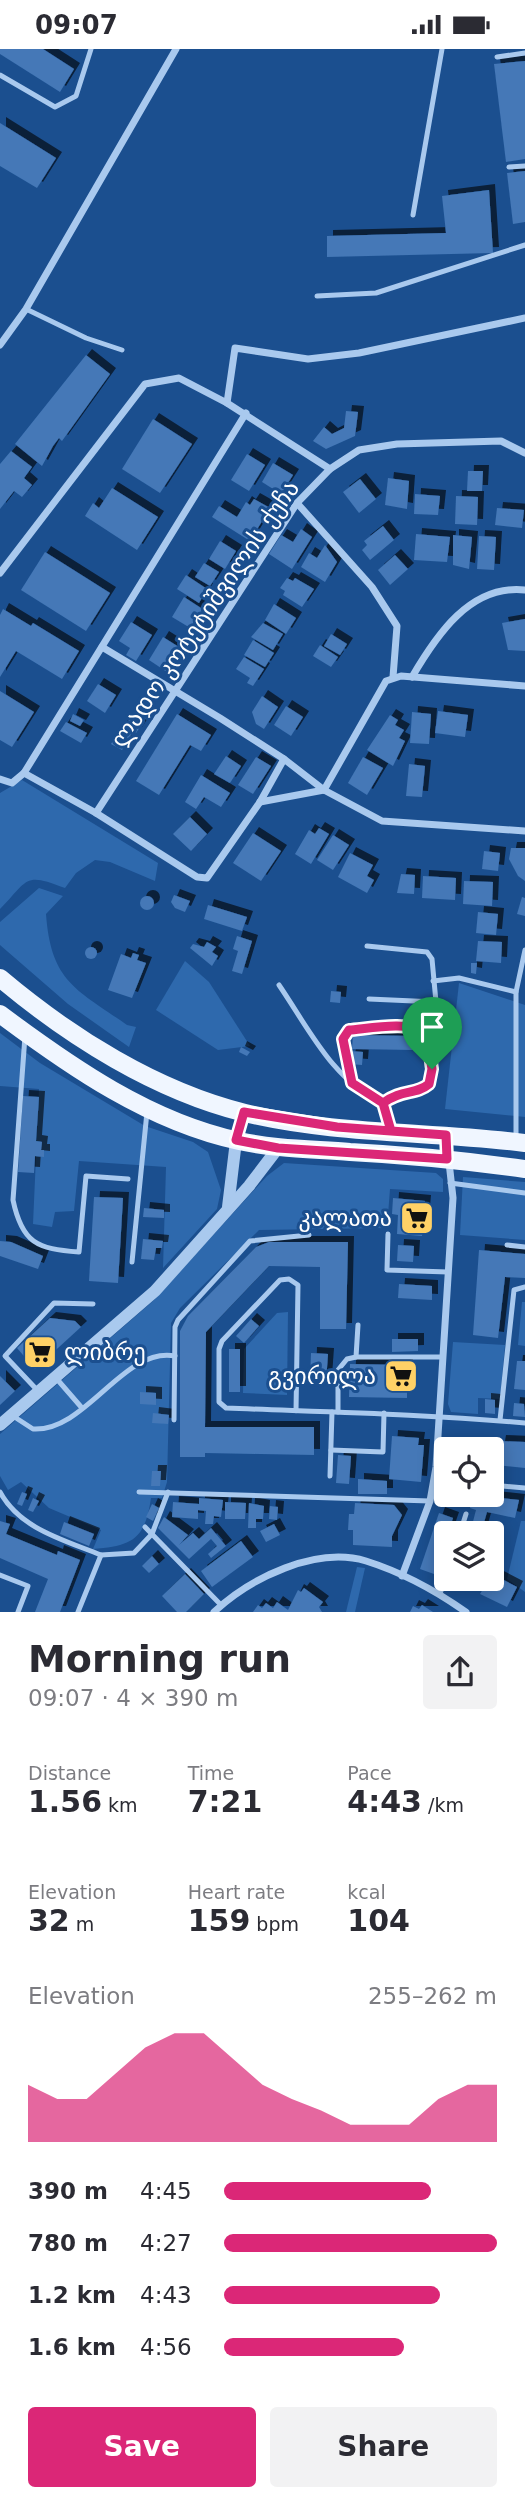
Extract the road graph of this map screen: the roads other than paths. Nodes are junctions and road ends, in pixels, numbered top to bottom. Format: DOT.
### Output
graph roads {
  1 [pos="91,49"];
  2 [pos="176,49"];
  3 [pos="442,49"];
  4 [pos="525,53"];
  5 [pos="497,57"];
  6 [pos="0,75"];
  7 [pos="525,166"];
  8 [pos="509,167"];
  9 [pos="413,215"];
  10 [pos="525,245"];
  11 [pos="317,296"];
  12 [pos="26,309"];
  13 [pos="525,318"];
  14 [pos="0,345"];
  15 [pos="122,350"];
  16 [pos="227,403"];
  17 [pos="246,413"];
  18 [pos="525,453"];
  19 [pos="330,469"];
  20 [pos="297,503"];
  21 [pos="0,573"];
  22 [pos="525,590"];
  23 [pos="103,647"];
  24 [pos="393,677"];
  25 [pos="412,677"];
  26 [pos="525,686"];
  27 [pos="174,690"];
  28 [pos="284,759"];
  29 [pos="24,773"];
  30 [pos="0,779"];
  31 [pos="324,790"];
  32 [pos="260,802"];
  33 [pos="96,813"];
  34 [pos="525,831"];
  35 [pos="367,946"];
  36 [pos="525,950"];
  37 [pos="0,978"];
  38 [pos="433,981"];
  39 [pos="279,985"];
  40 [pos="516,992"];
  41 [pos="369,999"];
  42 [pos="436,1002"];
  43 [pos="0,1014"];
  44 [pos="25,1033"];
  45 [pos="432,1069"];
  46 [pos="352,1083"];
  47 [pos="383,1103"];
  48 [pos="148,1108"];
  49 [pos="244,1112"];
  50 [pos="391,1131"];
  51 [pos="446,1135"];
  52 [pos="236,1140"];
  53 [pos="520,1143"];
  54 [pos="278,1148"];
  55 [pos="447,1159"];
  56 [pos="525,1169"];
  57 [pos="128,1179"];
  58 [pos="450,1183"];
  59 [pos="525,1193"];
  60 [pos="227,1210"];
  61 [pos="388,1234"];
  62 [pos="309,1235"];
  63 [pos="507,1245"];
  64 [pos="525,1247"];
  65 [pos="132,1262"];
  66 [pos="448,1272"];
  67 [pos="525,1287"];
  68 [pos="93,1304"];
  69 [pos="358,1325"];
  70 [pos="174,1356"];
  71 [pos="356,1356"];
  72 [pos="443,1357"];
  73 [pos="56,1378"];
  74 [pos="39,1392"];
  75 [pos="82,1408"];
  76 [pos="296,1411"];
  77 [pos="335,1412"];
  78 [pos="384,1413"];
  79 [pos="12,1415"];
  80 [pos="439,1415"];
  81 [pos="174,1420"];
  82 [pos="500,1420"];
  83 [pos="525,1423"];
  84 [pos="0,1425"];
  85 [pos="437,1437"];
  86 [pos="331,1450"];
  87 [pos="330,1476"];
  88 [pos="434,1480"];
  89 [pos="504,1486"];
  90 [pos="525,1488"];
  91 [pos="0,1492"];
  92 [pos="139,1492"];
  93 [pos="168,1492"];
  94 [pos="430,1501"];
  95 [pos="466,1514"];
  96 [pos="464,1521"];
  97 [pos="145,1527"];
  98 [pos="152,1534"];
  99 [pos="101,1555"];
  100 [pos="0,1575"];
  101 [pos="402,1576"];
  102 [pos="441,1591"];
  103 [pos="440,1594"];
  104 [pos="221,1605"];
  105 [pos="18,1612"];
  106 [pos="78,1612"];
  107 [pos="214,1612"];
  108 [pos="466,1612"];
  1 -- 6 [label="lane"];
  2 -- 12 [label="street"];
  3 -- 9 [label="lane"];
  4 -- 5 [label="lane"];
  7 -- 8 [label="lane"];
  10 -- 11 [label="lane"];
  12 -- 14 [label="street"];
  12 -- 15 [label="lane"];
  13 -- 16 [label="street"];
  16 -- 17 [label="street"];
  16 -- 21 [label="street"];
  17 -- 19 [label="street"];
  17 -- 23 [label="street"];
  18 -- 19 [label="street, ლადო კოტეტიშვილის ქუჩა"];
  19 -- 20 [label="street, ლადო კოტეტიშვილის ქუჩა"];
  20 -- 24 [label="street"];
  20 -- 27 [label="street, ლადო კოტეტიშვილის ქუჩა"];
  22 -- 25 [label="street"];
  23 -- 27 [label="street"];
  23 -- 29 [label="street"];
  24 -- 25 [label="street"];
  24 -- 31 [label="street"];
  25 -- 26 [label="street"];
  27 -- 28 [label="street"];
  27 -- 33 [label="street, ლადო კოტეტიშვილის ქუჩა"];
  28 -- 31 [label="street"];
  28 -- 32 [label="street"];
  29 -- 30 [label="street"];
  29 -- 33 [label="street"];
  31 -- 32 [label="street"];
  31 -- 34 [label="street"];
  32 -- 33 [label="street"];
  35 -- 38 [label="lane"];
  36 -- 40 [label="lane"];
  37 -- 49 [label="main road"];
  38 -- 40 [label="lane"];
  38 -- 42 [label="lane"];
  39 -- 46 [label="lane"];
  40 -- 53 [label="lane"];
  41 -- 42 [label="lane"];
  42 -- 45 [label="lane"];
  43 -- 44 [label="main road"];
  44 -- 48 [label="main road"];
  44 -- 57 [label="lane"];
  45 -- 46 [label="lane"];
  45 -- 47 [label="lane"];
  46 -- 47 [label="lane"];
  47 -- 50 [label="lane"];
  48 -- 52 [label="main road"];
  48 -- 65 [label="lane"];
  49 -- 50 [label="main road"];
  49 -- 52 [label="main road"];
  50 -- 51 [label="main road"];
  51 -- 53 [label="main road"];
  51 -- 55 [label="street"];
  52 -- 54 [label="main road"];
  52 -- 60 [label="street"];
  54 -- 55 [label="main road"];
  54 -- 60 [label="street"];
  55 -- 56 [label="main road"];
  55 -- 58 [label="street"];
  58 -- 59 [label="lane"];
  58 -- 66 [label="street"];
  60 -- 73 [label="street"];
  61 -- 66 [label="lane"];
  62 -- 70 [label="lane"];
  63 -- 64 [label="lane"];
  66 -- 72 [label="street"];
  67 -- 82 [label="lane"];
  68 -- 74 [label="lane"];
  69 -- 71 [label="lane"];
  70 -- 75 [label="lane"];
  70 -- 81 [label="lane"];
  71 -- 72 [label="lane"];
  71 -- 77 [label="lane"];
  72 -- 80 [label="street"];
  73 -- 74 [label="street"];
  73 -- 75 [label="lane"];
  74 -- 79 [label="street"];
  75 -- 79 [label="lane"];
  76 -- 76 [label="lane"];
  76 -- 77 [label="lane"];
  77 -- 78 [label="lane"];
  77 -- 86 [label="lane"];
  78 -- 80 [label="lane"];
  78 -- 86 [label="lane"];
  79 -- 84 [label="street"];
  80 -- 82 [label="lane"];
  80 -- 85 [label="street"];
  82 -- 83 [label="lane"];
  86 -- 87 [label="lane"];
  88 -- 94 [label="street"];
  89 -- 90 [label="lane"];
  91 -- 99 [label="lane"];
  92 -- 93 [label="lane"];
  93 -- 94 [label="lane"];
  93 -- 98 [label="lane"];
  94 -- 101 [label="street"];
  95 -- 96 [label="lane"];
  97 -- 98 [label="lane"];
  98 -- 99 [label="lane"];
  98 -- 104 [label="lane"];
  99 -- 106 [label="lane"];
  100 -- 105 [label="lane"];
  101 -- 103 [label="street"];
  101 -- 104 [label="street"];
  102 -- 103 [label="lane"];
  103 -- 108 [label="street"];
  104 -- 107 [label="street"];
}
